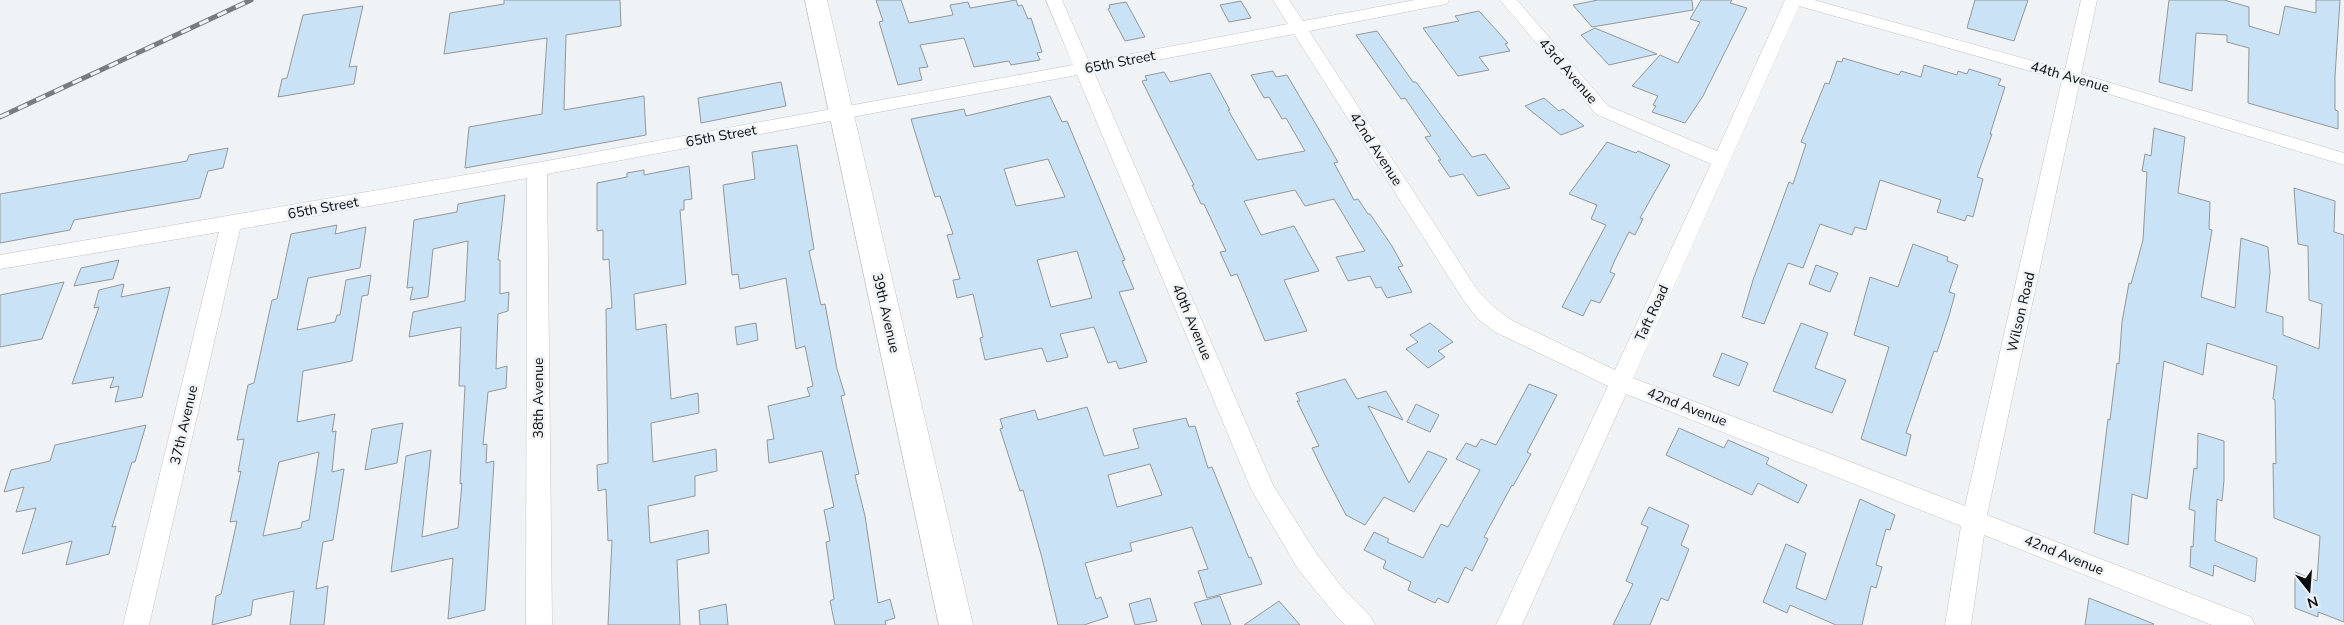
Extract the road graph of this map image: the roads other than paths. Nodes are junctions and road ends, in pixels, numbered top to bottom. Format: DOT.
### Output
graph roads {
  1 [pos="816,0"];
  2 [pos="1054,0"];
  3 [pos="1281,0"];
  4 [pos="1441,0"];
  5 [pos="1508,0"];
  6 [pos="1794,0"];
  7 [pos="2089,0"];
  8 [pos="1298,28"];
  9 [pos="1085,69"];
  10 [pos="2074,78"];
  11 [pos="842,114"];
  12 [pos="2344,159"];
  13 [pos="1722,161"];
  14 [pos="537,171"];
  15 [pos="231,224"];
  16 [pos="0,262"];
  17 [pos="1620,382"];
  18 [pos="1974,519"];
  19 [pos="136,625"];
  20 [pos="538,625"];
  21 [pos="956,625"];
  22 [pos="1362,625"];
  23 [pos="1509,625"];
  24 [pos="1958,625"];
  25 [pos="2242,625"];
  1 -- 11 [label="main road, 39th Avenue"];
  2 -- 9 [label="street, 40th Avenue"];
  3 -- 8 [label="street, 42nd Avenue"];
  4 -- 8 [label="street, 65th Street"];
  5 -- 13 [label="street, 43rd Avenue"];
  6 -- 10 [label="street, 44th Avenue"];
  6 -- 13 [label="street, Taft Road"];
  7 -- 10 [label="street, Wilson Road"];
  8 -- 9 [label="street, 65th Street"];
  8 -- 17 [label="street, 42nd Avenue"];
  9 -- 11 [label="street, 65th Street"];
  9 -- 22 [label="street, 40th Avenue"];
  10 -- 12 [label="street, 44th Avenue"];
  10 -- 18 [label="street, Wilson Road"];
  11 -- 14 [label="street, 65th Street"];
  11 -- 21 [label="main road, 39th Avenue"];
  13 -- 17 [label="street, Taft Road"];
  14 -- 15 [label="street, 65th Street"];
  14 -- 20 [label="street, 38th Avenue"];
  15 -- 16 [label="street, 65th Street"];
  15 -- 19 [label="street, 37th Avenue"];
  17 -- 18 [label="street, 42nd Avenue"];
  17 -- 23 [label="street, Taft Road"];
  18 -- 24 [label="street, Wilson Road"];
  18 -- 25 [label="street, 42nd Avenue"];
}
